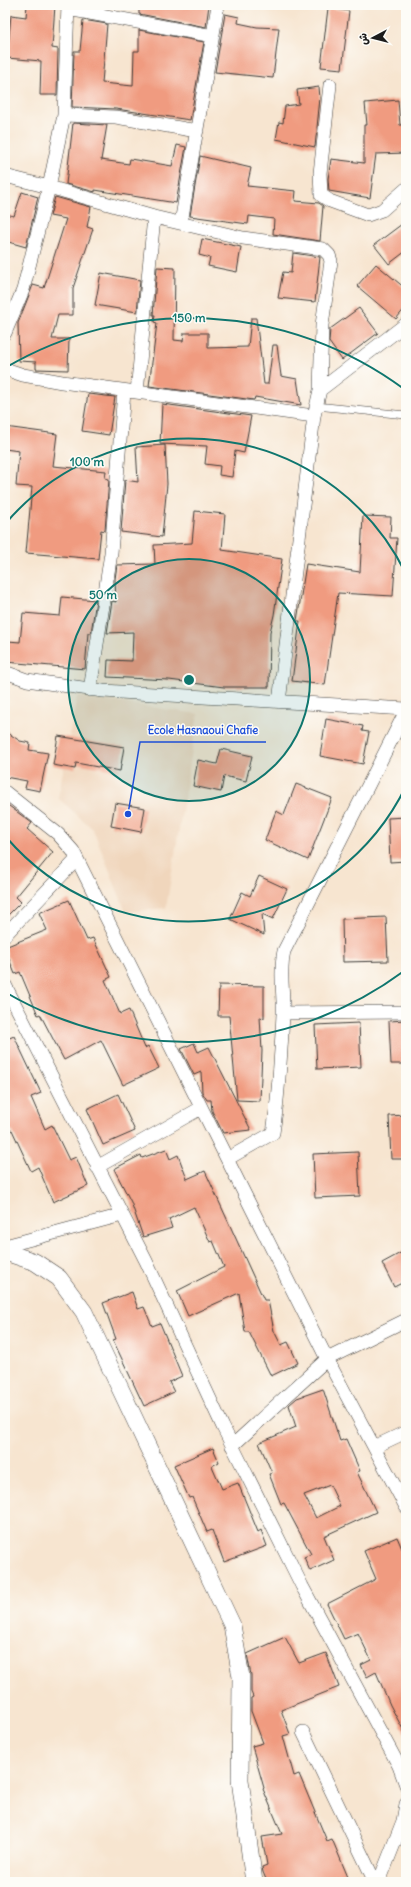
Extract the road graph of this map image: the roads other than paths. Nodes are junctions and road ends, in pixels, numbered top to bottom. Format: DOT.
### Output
graph roads {
  1 [pos="218,5"];
  2 [pos="68,7"];
  3 [pos="213,36"];
  4 [pos="330,85"];
  5 [pos="64,115"];
  6 [pos="197,131"];
  7 [pos="5,176"];
  8 [pos="49,187"];
  9 [pos="406,190"];
  10 [pos="154,217"];
  11 [pos="181,223"];
  12 [pos="406,324"];
  13 [pos="5,333"];
  14 [pos="5,369"];
  15 [pos="320,390"];
  16 [pos="131,392"];
  17 [pos="315,411"];
  18 [pos="406,415"];
  19 [pos="5,672"];
  20 [pos="90,690"];
  21 [pos="279,702"];
  22 [pos="406,710"];
  23 [pos="5,792"];
  24 [pos="77,859"];
  25 [pos="5,935"];
  26 [pos="5,985"];
  27 [pos="406,1012"];
  28 [pos="283,1013"];
  29 [pos="201,1108"];
  30 [pos="227,1159"];
  31 [pos="97,1167"];
  32 [pos="122,1215"];
  33 [pos="5,1246"];
  34 [pos="5,1252"];
  35 [pos="406,1320"];
  36 [pos="327,1359"];
  37 [pos="406,1432"];
  38 [pos="232,1446"];
  39 [pos="374,1447"];
  40 [pos="406,1507"];
  41 [pos="303,1732"];
  42 [pos="406,1781"];
  43 [pos="406,1804"];
  44 [pos="254,1882"];
  45 [pos="375,1882"];
  46 [pos="379,1882"];
  1 -- 3 [label="street"];
  2 -- 3 [label="street"];
  2 -- 5 [label="street"];
  3 -- 6 [label="street"];
  4 -- 9 [label="street"];
  5 -- 6 [label="street"];
  5 -- 8 [label="street"];
  6 -- 11 [label="street"];
  7 -- 8 [label="street"];
  8 -- 10 [label="street"];
  8 -- 13 [label="street"];
  10 -- 11 [label="street"];
  10 -- 16 [label="street"];
  11 -- 15 [label="street"];
  12 -- 15 [label="street"];
  14 -- 16 [label="street"];
  15 -- 17 [label="street"];
  16 -- 17 [label="street"];
  16 -- 20 [label="street"];
  17 -- 18 [label="lane"];
  17 -- 21 [label="street"];
  19 -- 20 [label="street"];
  20 -- 21 [label="street"];
  21 -- 22 [label="street"];
  22 -- 28 [label="street"];
  23 -- 24 [label="street"];
  24 -- 25 [label="street"];
  24 -- 29 [label="street"];
  26 -- 31 [label="street"];
  27 -- 28 [label="street"];
  28 -- 30 [label="street"];
  29 -- 30 [label="street"];
  29 -- 31 [label="street"];
  30 -- 36 [label="street"];
  31 -- 32 [label="street"];
  32 -- 33 [label="street"];
  32 -- 38 [label="street"];
  34 -- 44 [label="street"];
  35 -- 36 [label="street"];
  36 -- 38 [label="street"];
  36 -- 39 [label="street"];
  37 -- 39 [label="street"];
  38 -- 42 [label="street"];
  39 -- 40 [label="street"];
  41 -- 45 [label="street"];
  43 -- 46 [label="street"];
}
